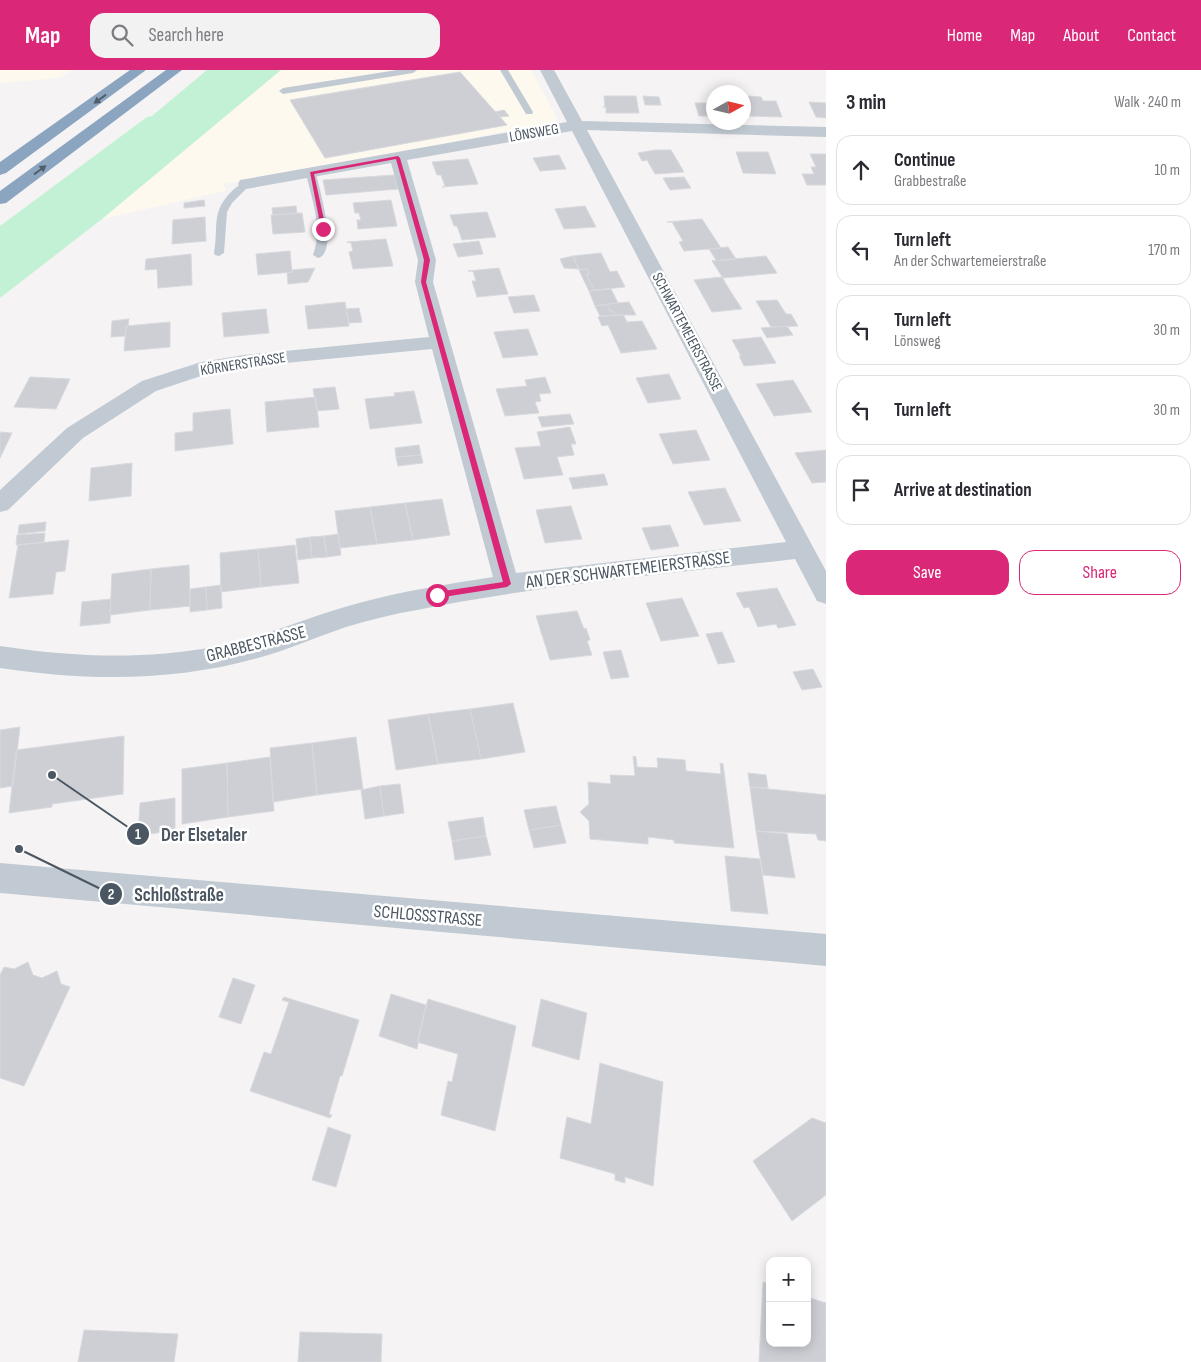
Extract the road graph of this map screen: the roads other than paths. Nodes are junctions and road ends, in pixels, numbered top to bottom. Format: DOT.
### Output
graph roads {
  1 [pos="139,70"];
  2 [pos="176,70"];
  3 [pos="413,70"];
  4 [pos="504,70"];
  5 [pos="547,70"];
  6 [pos="283,91"];
  7 [pos="529,112"];
  8 [pos="577,125"];
  9 [pos="826,132"];
  10 [pos="398,158"];
  11 [pos="0,170"];
  12 [pos="311,173"];
  13 [pos="246,184"];
  14 [pos="0,199"];
  15 [pos="219,253"];
  16 [pos="318,254"];
  17 [pos="440,342"];
  18 [pos="0,504"];
  19 [pos="801,549"];
  20 [pos="507,584"];
  21 [pos="826,594"];
  22 [pos="0,657"];
  23 [pos="0,878"];
  24 [pos="826,950"];
  1 -- 11 [label="highway, one-way"];
  14 -- 2 [label="highway, one-way"];
  3 -- 6 [label="lane"];
  4 -- 7 [label="lane"];
  5 -- 8 [label="street, SCHWARTEMEIERSTRASSE"];
  8 -- 9 [label="street, LÖNSWEG"];
  8 -- 10 [label="street, LÖNSWEG"];
  8 -- 19 [label="street, SCHWARTEMEIERSTRASSE"];
  10 -- 12 [label="street, LÖNSWEG"];
  10 -- 17 [label="street, AN DER SCHWARTEMEIERSTRASSE"];
  12 -- 13 [label="street, LÖNSWEG"];
  12 -- 16 [label="lane"];
  13 -- 15 [label="lane"];
  17 -- 18 [label="street, KÖRNERSTRASSE"];
  17 -- 20 [label="street, AN DER SCHWARTEMEIERSTRASSE"];
  19 -- 20 [label="street, AN DER SCHWARTEMEIERSTRASSE"];
  19 -- 21 [label="street, SCHWARTEMEIERSTRASSE"];
  20 -- 22 [label="street, GRABBESTRASSE"];
  23 -- 24 [label="street, SCHLOSSSTRASSE"];
}
